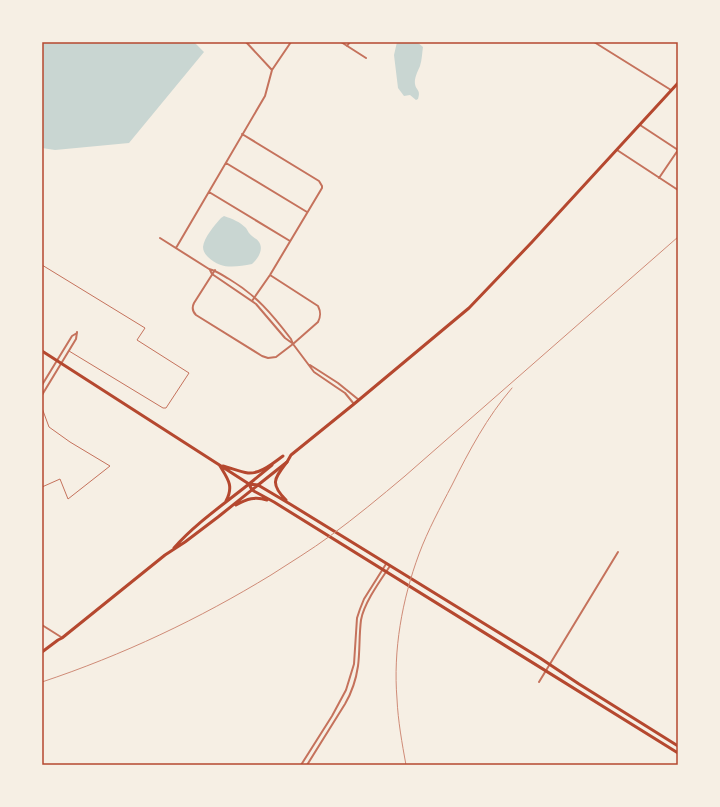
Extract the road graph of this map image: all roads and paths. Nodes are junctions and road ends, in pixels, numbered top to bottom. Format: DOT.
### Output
graph roads {
  1 [pos="246,42"];
  2 [pos="291,42"];
  3 [pos="341,42"];
  4 [pos="350,42"];
  5 [pos="594,42"];
  6 [pos="347,46"];
  7 [pos="366,58"];
  8 [pos="272,70"];
  9 [pos="678,83"];
  10 [pos="671,90"];
  11 [pos="640,125"];
  12 [pos="242,134"];
  13 [pos="617,150"];
  14 [pos="678,150"];
  15 [pos="226,163"];
  16 [pos="659,178"];
  17 [pos="678,189"];
  18 [pos="209,192"];
  19 [pos="307,212"];
  20 [pos="160,238"];
  21 [pos="290,241"];
  22 [pos="176,248"];
  23 [pos="42,265"];
  24 [pos="209,269"];
  25 [pos="215,270"];
  26 [pos="212,274"];
  27 [pos="270,275"];
  28 [pos="255,297"];
  29 [pos="252,301"];
  30 [pos="293,344"];
  31 [pos="42,351"];
  32 [pos="69,351"];
  33 [pos="57,360"];
  34 [pos="62,363"];
  35 [pos="309,365"];
  36 [pos="42,385"];
  37 [pos="42,395"];
  38 [pos="359,400"];
  39 [pos="354,404"];
  40 [pos="42,408"];
  41 [pos="291,455"];
  42 [pos="283,456"];
  43 [pos="287,462"];
  44 [pos="219,464"];
  45 [pos="249,484"];
  46 [pos="258,485"];
  47 [pos="42,487"];
  48 [pos="252,490"];
  49 [pos="274,502"];
  50 [pos="225,503"];
  51 [pos="290,504"];
  52 [pos="229,508"];
  53 [pos="171,550"];
  54 [pos="618,552"];
  55 [pos="386,564"];
  56 [pos="390,566"];
  57 [pos="382,570"];
  58 [pos="386,572"];
  59 [pos="42,625"];
  60 [pos="62,638"];
  61 [pos="42,652"];
  62 [pos="549,664"];
  63 [pos="545,671"];
  64 [pos="539,682"];
  65 [pos="678,746"];
  66 [pos="678,753"];
  67 [pos="301,765"];
  68 [pos="307,765"];
  1 -- 8 [label="street"];
  2 -- 8 [label="street"];
  3 -- 6 [label="street"];
  4 -- 6 [label="street"];
  5 -- 10 [label="street"];
  6 -- 7 [label="street"];
  8 -- 12 [label="street"];
  9 -- 10 [label="main road"];
  10 -- 11 [label="main road"];
  11 -- 13 [label="main road"];
  11 -- 14 [label="street"];
  12 -- 15 [label="street"];
  12 -- 19 [label="street"];
  13 -- 16 [label="street"];
  13 -- 38 [label="main road"];
  14 -- 16 [label="street"];
  15 -- 18 [label="street"];
  15 -- 19 [label="street"];
  16 -- 17 [label="street"];
  18 -- 21 [label="street"];
  18 -- 22 [label="street"];
  19 -- 21 [label="street"];
  20 -- 22 [label="street"];
  21 -- 27 [label="street"];
  22 -- 24 [label="street"];
  23 -- 32 [label="lane"];
  24 -- 25 [label="street"];
  24 -- 26 [label="street"];
  25 -- 26 [label="street"];
  25 -- 28 [label="street"];
  26 -- 29 [label="street"];
  26 -- 30 [label="street"];
  27 -- 28 [label="street"];
  27 -- 30 [label="street"];
  28 -- 29 [label="street"];
  28 -- 30 [label="street"];
  29 -- 30 [label="street"];
  30 -- 35 [label="street"];
  31 -- 33 [label="main road"];
  32 -- 33 [label="street"];
  32 -- 34 [label="street"];
  33 -- 34 [label="main road"];
  33 -- 36 [label="street"];
  34 -- 37 [label="street"];
  34 -- 44 [label="main road"];
  35 -- 38 [label="street"];
  35 -- 39 [label="street"];
  38 -- 39 [label="main road"];
  39 -- 41 [label="main road"];
  40 -- 47 [label="lane"];
  41 -- 42 [label="main road"];
  41 -- 43 [label="main road"];
  42 -- 44 [label="main road"];
  42 -- 45 [label="main road"];
  43 -- 46 [label="main road"];
  43 -- 51 [label="main road"];
  44 -- 45 [label="main road"];
  44 -- 50 [label="main road"];
  45 -- 46 [label="main road"];
  45 -- 48 [label="main road"];
  45 -- 50 [label="main road"];
  46 -- 48 [label="main road"];
  46 -- 51 [label="main road"];
  48 -- 49 [label="main road"];
  48 -- 52 [label="main road"];
  49 -- 52 [label="main road"];
  49 -- 57 [label="main road"];
  50 -- 53 [label="main road"];
  51 -- 55 [label="main road"];
  52 -- 53 [label="main road"];
  53 -- 60 [label="main road"];
  54 -- 62 [label="street"];
  55 -- 56 [label="main road"];
  55 -- 57 [label="street"];
  56 -- 58 [label="street"];
  56 -- 62 [label="main road"];
  57 -- 58 [label="main road"];
  57 -- 67 [label="street"];
  58 -- 63 [label="main road"];
  58 -- 68 [label="street"];
  59 -- 60 [label="street"];
  60 -- 61 [label="main road"];
  62 -- 63 [label="street"];
  62 -- 65 [label="main road"];
  63 -- 64 [label="street"];
  63 -- 66 [label="main road"];
}
